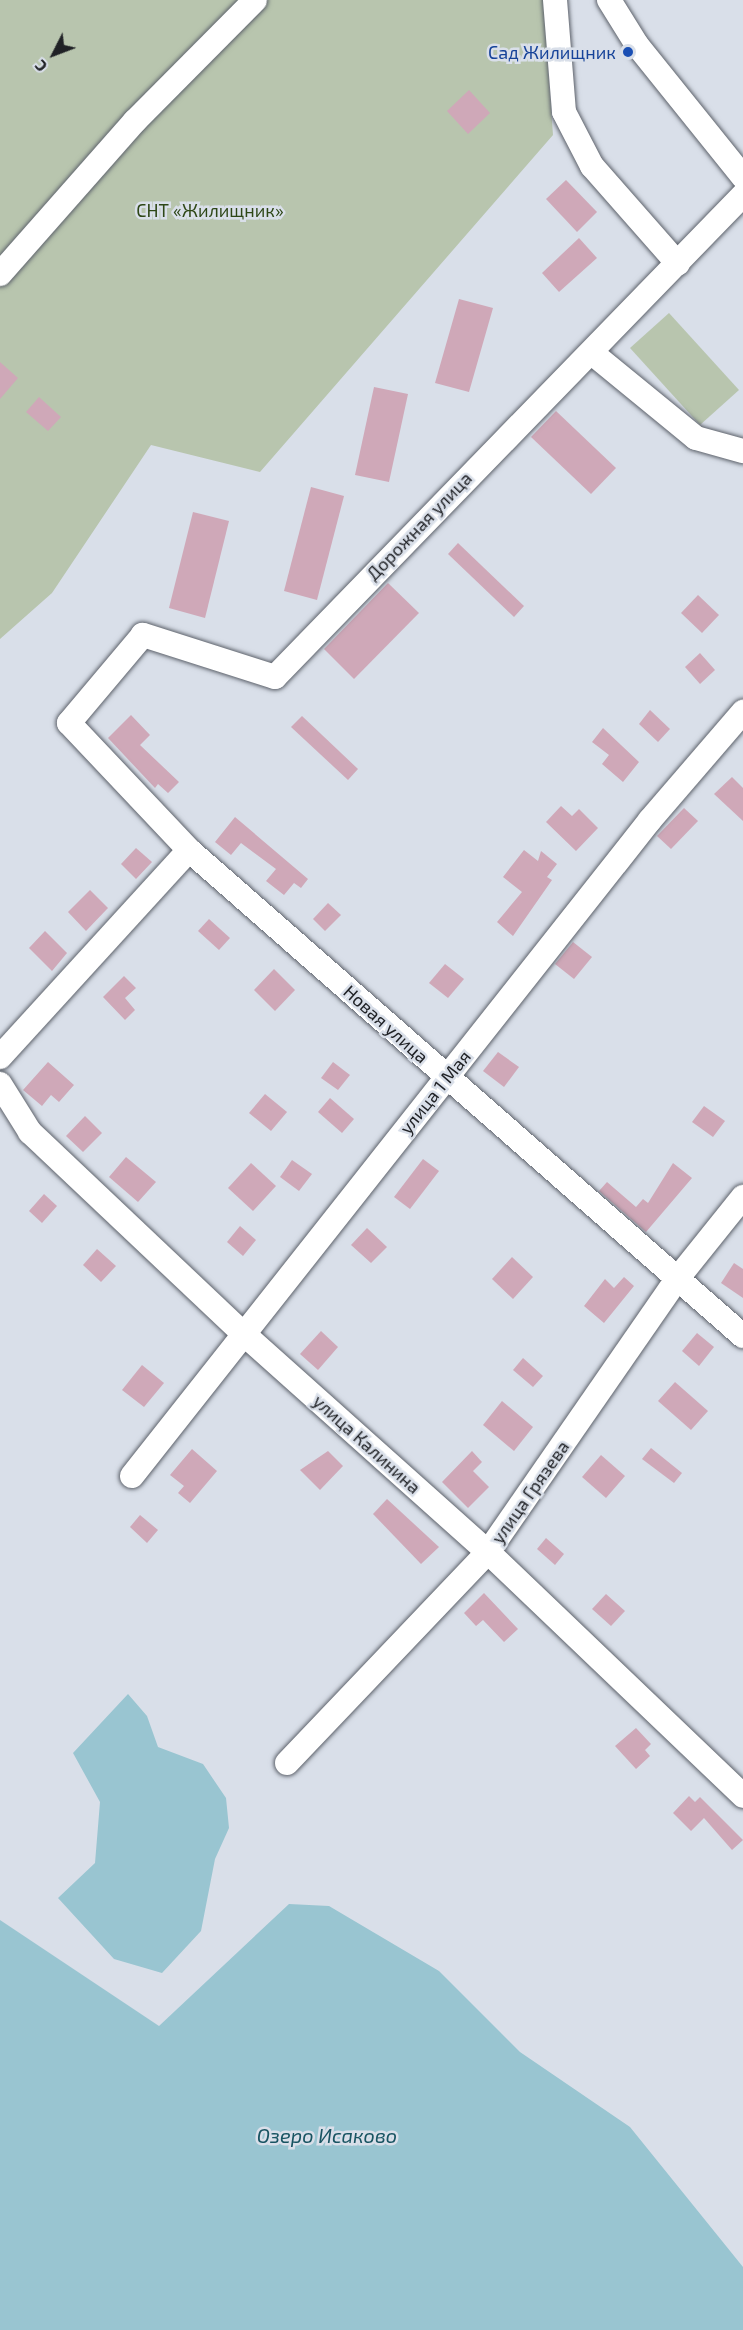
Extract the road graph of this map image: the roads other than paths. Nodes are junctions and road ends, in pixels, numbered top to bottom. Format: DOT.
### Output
graph roads {
  1 [pos="255,0"];
  2 [pos="555,0"];
  3 [pos="609,0"];
  4 [pos="743,177"];
  5 [pos="743,195"];
  6 [pos="678,264"];
  7 [pos="0,274"];
  8 [pos="592,353"];
  9 [pos="743,451"];
  10 [pos="743,712"];
  11 [pos="69,723"];
  12 [pos="189,850"];
  13 [pos="0,1057"];
  14 [pos="447,1078"];
  15 [pos="0,1084"];
  16 [pos="743,1197"];
  17 [pos="678,1278"];
  18 [pos="244,1335"];
  19 [pos="743,1336"];
  20 [pos="132,1476"];
  21 [pos="488,1552"];
  22 [pos="287,1763"];
  23 [pos="743,1796"];
  1 -- 7 [label="street"];
  2 -- 6 [label="street"];
  3 -- 4 [label="street"];
  5 -- 6 [label="street, Дорожная улица"];
  6 -- 8 [label="street, Дорожная улица"];
  8 -- 9 [label="street"];
  8 -- 11 [label="street, Дорожная улица"];
  10 -- 14 [label="street, улица 1 Мая"];
  11 -- 12 [label="street, Новая улица"];
  12 -- 13 [label="street"];
  12 -- 14 [label="street, Новая улица"];
  14 -- 17 [label="street, Новая улица"];
  14 -- 18 [label="street, улица 1 Мая"];
  15 -- 18 [label="street, улица Калинина"];
  16 -- 17 [label="street, улица Грязева"];
  17 -- 19 [label="street, Новая улица"];
  17 -- 21 [label="street, улица Грязева"];
  18 -- 20 [label="street, улица 1 Мая"];
  18 -- 21 [label="street, улица Калинина"];
  21 -- 22 [label="street, улица Грязева"];
  21 -- 23 [label="street, улица Калинина"];
}
